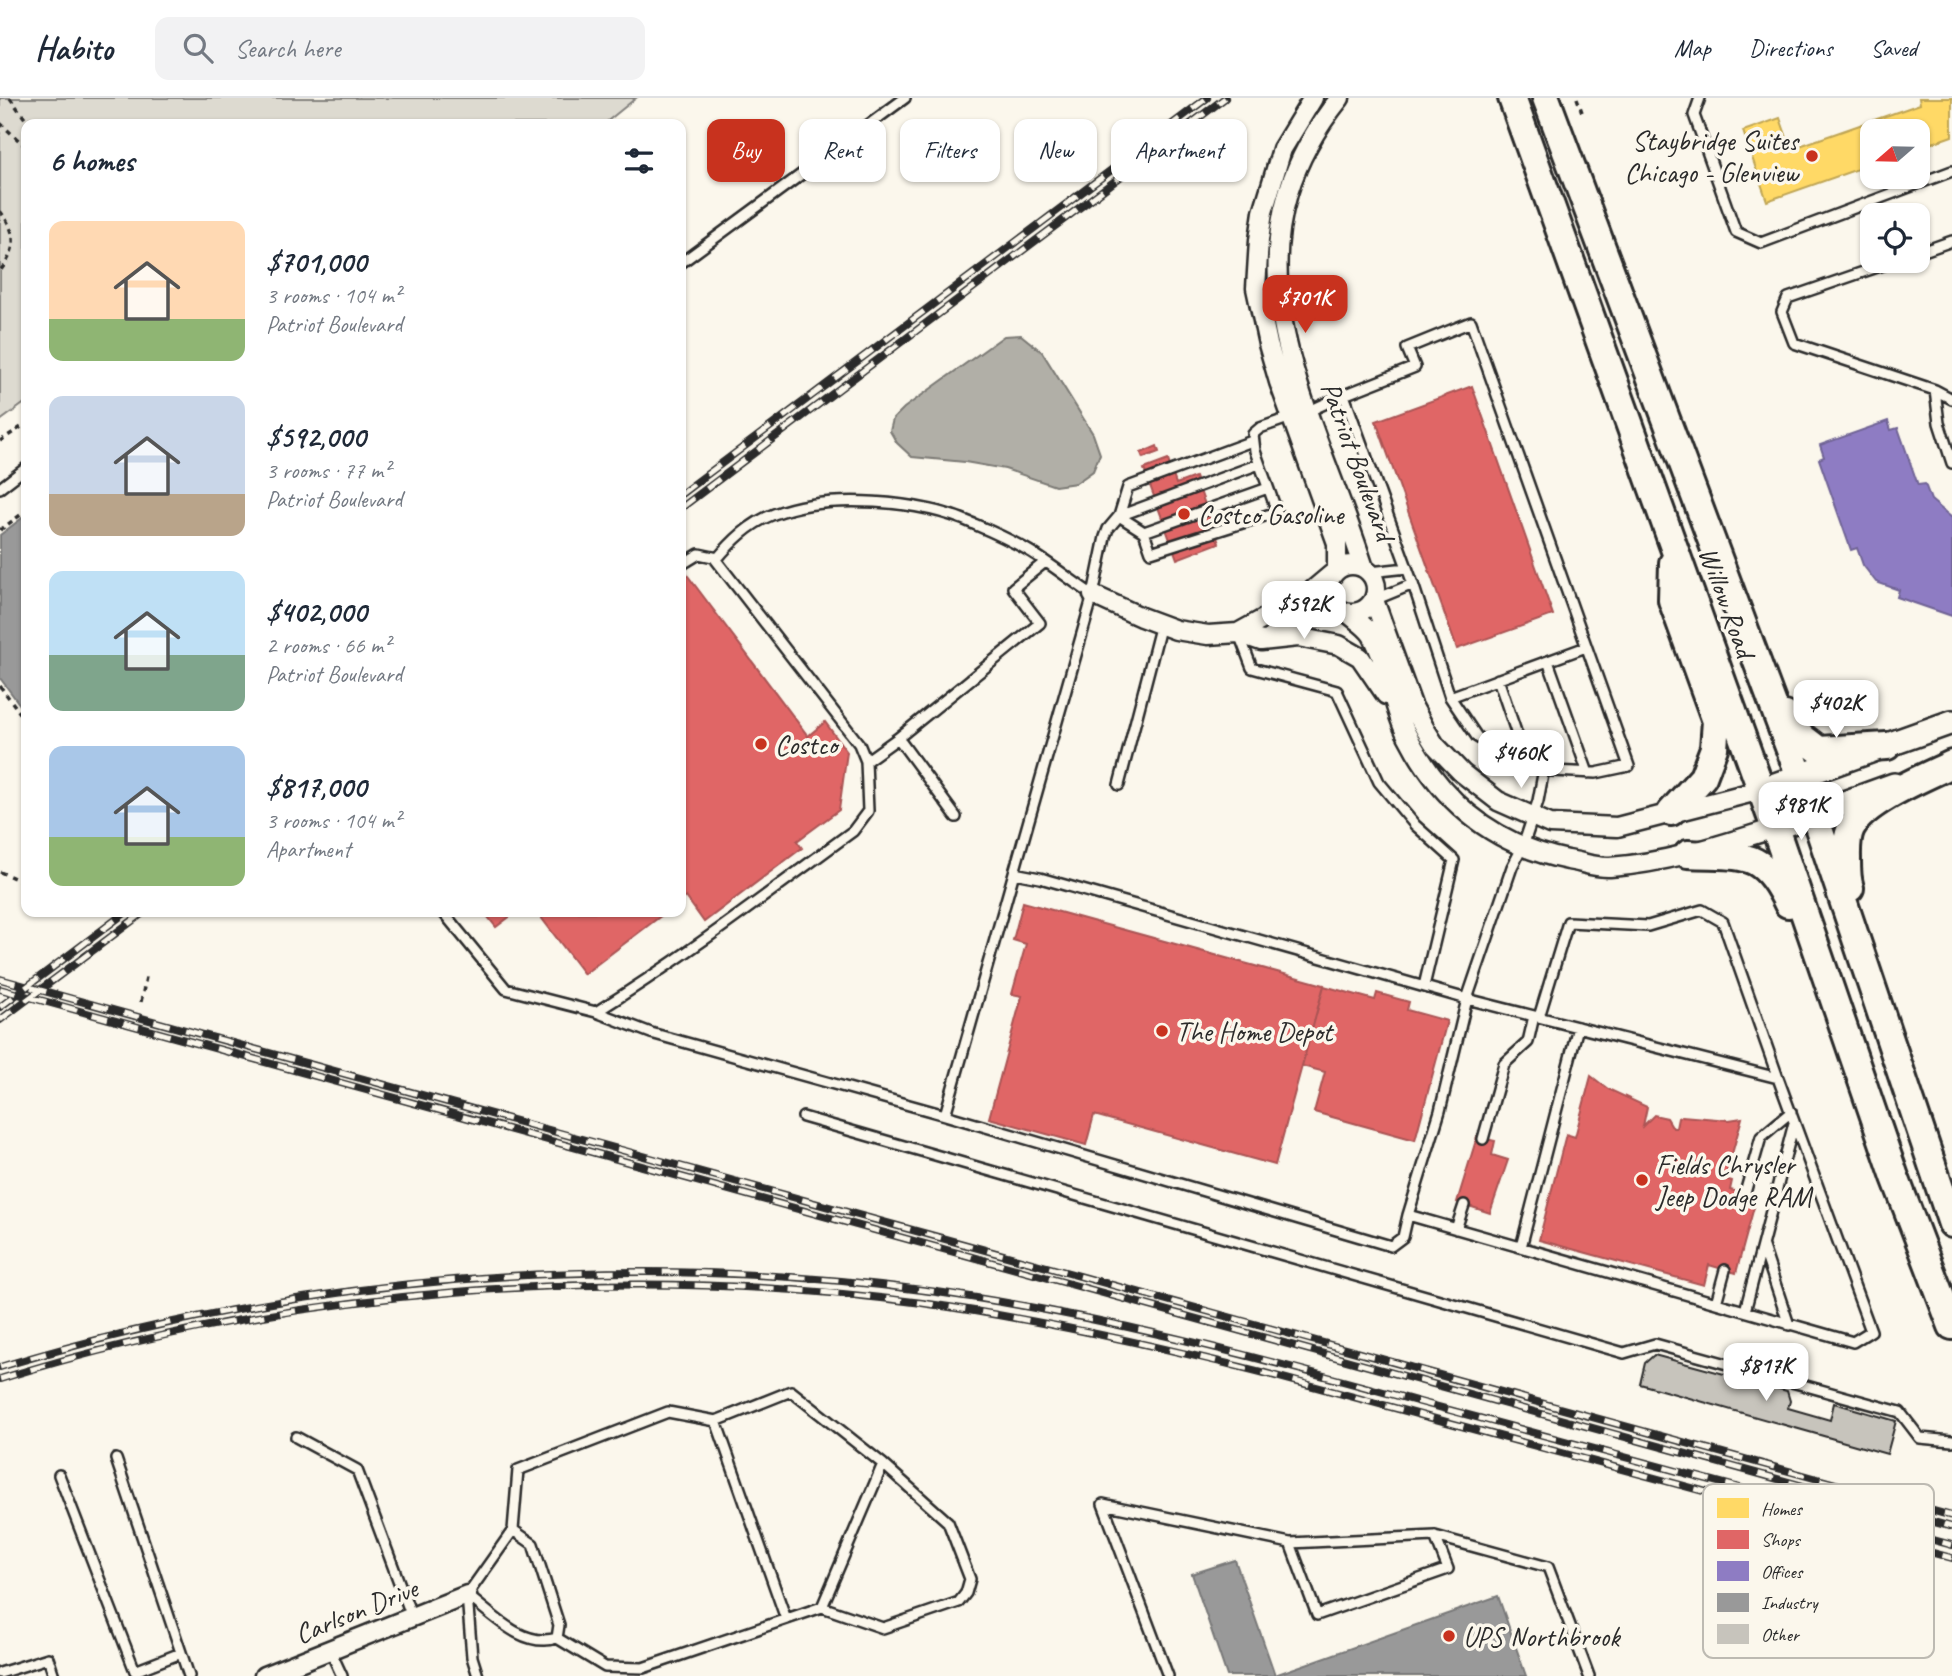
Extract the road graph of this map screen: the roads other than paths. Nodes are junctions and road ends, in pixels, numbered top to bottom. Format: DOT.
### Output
graph roads {
  1 [pos="905,98"];
  2 [pos="1313,98"];
  3 [pos="1340,98"];
  4 [pos="1512,98"];
  5 [pos="1546,98"];
  6 [pos="1700,98"];
  7 [pos="1952,171"];
  8 [pos="1952,241"];
  9 [pos="1930,249"];
  10 [pos="686,259"];
  11 [pos="1860,273"];
  12 [pos="1936,390"];
  13 [pos="1344,395"];
  14 [pos="1952,399"];
  15 [pos="1300,414"];
  16 [pos="1252,441"];
  17 [pos="1952,463"];
  18 [pos="1259,464"];
  19 [pos="21,472"];
  20 [pos="0,488"];
  21 [pos="1268,488"];
  22 [pos="1119,516"];
  23 [pos="1144,532"];
  24 [pos="1674,548"];
  25 [pos="718,558"];
  26 [pos="686,562"];
  27 [pos="1045,562"];
  28 [pos="1407,568"];
  29 [pos="1367,570"];
  30 [pos="1335,572"];
  31 [pos="1413,584"];
  32 [pos="1093,594"];
  33 [pos="1374,600"];
  34 [pos="1345,613"];
  35 [pos="1161,624"];
  36 [pos="1238,633"];
  37 [pos="1261,641"];
  38 [pos="1587,647"];
  39 [pos="1548,661"];
  40 [pos="1498,679"];
  41 [pos="1765,681"];
  42 [pos="1450,697"];
  43 [pos="1398,717"];
  44 [pos="1952,722"];
  45 [pos="898,738"];
  46 [pos="1887,746"];
  47 [pos="866,761"];
  48 [pos="1527,764"];
  49 [pos="1952,764"];
  50 [pos="1544,769"];
  51 [pos="1588,773"];
  52 [pos="1800,776"];
  53 [pos="1119,785"];
  54 [pos="1761,790"];
  55 [pos="1671,812"];
  56 [pos="1814,814"];
  57 [pos="1532,816"];
  58 [pos="957,817"];
  59 [pos="1775,828"];
  60 [pos="1523,846"];
  61 [pos="1688,854"];
  62 [pos="1014,873"];
  63 [pos="447,917"];
  64 [pos="1424,986"];
  65 [pos="1467,999"];
  66 [pos="596,1012"];
  67 [pos="1536,1016"];
  68 [pos="1578,1027"];
  69 [pos="1778,1078"];
  70 [pos="1791,1112"];
  71 [pos="945,1115"];
  72 [pos="803,1117"];
  73 [pos="1794,1122"];
  74 [pos="1483,1139"];
  75 [pos="1895,1177"];
  76 [pos="1939,1184"];
  77 [pos="1745,1194"];
  78 [pos="1464,1205"];
  79 [pos="1408,1215"];
  80 [pos="1952,1224"];
  81 [pos="1456,1228"];
  82 [pos="1762,1245"];
  83 [pos="1521,1247"];
  84 [pos="1725,1270"];
  85 [pos="1716,1303"];
  86 [pos="1745,1311"];
  87 [pos="1789,1325"];
  88 [pos="1952,1326"];
  89 [pos="716,1421"];
  90 [pos="296,1437"];
  91 [pos="1952,1441"];
  92 [pos="116,1459"];
  93 [pos="883,1464"];
  94 [pos="59,1475"];
  95 [pos="513,1530"];
  96 [pos="1435,1536"];
  97 [pos="1290,1543"];
  98 [pos="467,1595"];
  99 [pos="822,1607"];
  100 [pos="412,1617"];
  101 [pos="786,1619"];
  102 [pos="557,1638"];
  103 [pos="330,1650"];
  104 [pos="181,1653"];
  105 [pos="0,1673"];
  106 [pos="54,1676"];
  107 [pos="189,1676"];
  108 [pos="264,1676"];
  109 [pos="342,1676"];
  110 [pos="478,1676"];
  111 [pos="1168,1676"];
  112 [pos="1589,1676"];
  1 -- 10 [label="lane"];
  2 -- 15 [label="street, Patriot Boulevard"];
  3 -- 15 [label="street, Patriot Boulevard"];
  4 -- 24 [label="main road, Willow Road"];
  5 -- 41 [label="main road, Willow Road"];
  6 -- 7 [label="lane"];
  8 -- 9 [label="lane"];
  11 -- 12 [label="lane"];
  12 -- 14 [label="lane"];
  12 -- 17 [label="lane"];
  13 -- 15 [label="lane"];
  13 -- 28 [label="lane"];
  13 -- 38 [label="lane"];
  15 -- 16 [label="lane"];
  15 -- 29 [label="street, Patriot Boulevard"];
  15 -- 30 [label="street, Patriot Boulevard"];
  16 -- 18 [label="lane"];
  16 -- 22 [label="lane"];
  18 -- 21 [label="lane"];
  18 -- 22 [label="lane"];
  19 -- 20 [label="lane"];
  21 -- 23 [label="lane"];
  21 -- 23 [label="lane"];
  22 -- 23 [label="lane"];
  22 -- 32 [label="lane"];
  24 -- 54 [label="main road, Willow Road"];
  24 -- 55 [label="main road"];
  25 -- 26 [label="lane"];
  25 -- 27 [label="lane"];
  25 -- 47 [label="lane"];
  27 -- 32 [label="lane"];
  27 -- 45 [label="lane"];
  28 -- 29 [label="lane"];
  28 -- 31 [label="lane"];
  29 -- 30 [label="street, Patriot Boulevard"];
  29 -- 33 [label="street, Patriot Boulevard"];
  30 -- 34 [label="street, Patriot Boulevard"];
  30 -- 36 [label="street"];
  31 -- 33 [label="lane"];
  31 -- 42 [label="lane"];
  32 -- 35 [label="street"];
  32 -- 62 [label="lane"];
  33 -- 34 [label="street"];
  33 -- 57 [label="street, Patriot Boulevard"];
  34 -- 37 [label="street"];
  34 -- 43 [label="street, Patriot Boulevard"];
  35 -- 36 [label="street"];
  35 -- 53 [label="lane"];
  36 -- 37 [label="street"];
  36 -- 64 [label="lane"];
  37 -- 43 [label="street"];
  38 -- 39 [label="lane"];
  38 -- 51 [label="lane"];
  39 -- 40 [label="lane"];
  39 -- 51 [label="lane"];
  40 -- 42 [label="lane"];
  40 -- 48 [label="lane"];
  41 -- 46 [label="main road"];
  41 -- 52 [label="main road, Willow Road"];
  42 -- 48 [label="lane"];
  43 -- 60 [label="street, Patriot Boulevard"];
  44 -- 46 [label="main road, Patriot Boulevard"];
  45 -- 47 [label="lane"];
  45 -- 58 [label="lane"];
  46 -- 52 [label="main road, Patriot Boulevard"];
  47 -- 66 [label="lane"];
  48 -- 50 [label="lane"];
  49 -- 56 [label="main road, Patriot Boulevard"];
  49 -- 76 [label="main road"];
  50 -- 51 [label="lane"];
  50 -- 57 [label="lane"];
  52 -- 54 [label="main road, Patriot Boulevard"];
  52 -- 56 [label="main road, Willow Road"];
  54 -- 55 [label="street, Patriot Boulevard"];
  54 -- 59 [label="main road, Willow Road"];
  55 -- 57 [label="street, Patriot Boulevard"];
  56 -- 59 [label="main road, Patriot Boulevard"];
  56 -- 76 [label="main road, Willow Road"];
  57 -- 60 [label="lane"];
  59 -- 61 [label="street, Patriot Boulevard"];
  59 -- 75 [label="main road, Willow Road"];
  60 -- 61 [label="street, Patriot Boulevard"];
  60 -- 65 [label="lane"];
  61 -- 75 [label="main road"];
  62 -- 64 [label="lane"];
  62 -- 71 [label="lane"];
  63 -- 66 [label="lane"];
  64 -- 65 [label="lane"];
  65 -- 67 [label="lane"];
  65 -- 79 [label="lane"];
  66 -- 71 [label="lane"];
  67 -- 68 [label="lane"];
  67 -- 69 [label="lane"];
  67 -- 74 [label="lane"];
  68 -- 69 [label="lane"];
  68 -- 83 [label="lane"];
  69 -- 70 [label="lane"];
  70 -- 73 [label="lane"];
  70 -- 77 [label="lane"];
  71 -- 79 [label="lane"];
  72 -- 91 [label="lane"];
  73 -- 82 [label="lane"];
  73 -- 87 [label="lane"];
  75 -- 88 [label="main road, Willow Road"];
  76 -- 80 [label="main road, Willow Road"];
  78 -- 81 [label="lane"];
  79 -- 81 [label="lane"];
  81 -- 83 [label="lane"];
  82 -- 86 [label="lane"];
  82 -- 87 [label="lane"];
  83 -- 85 [label="lane"];
  84 -- 85 [label="lane"];
  85 -- 86 [label="lane"];
  86 -- 87 [label="lane"];
  89 -- 93 [label="lane"];
  89 -- 95 [label="lane"];
  89 -- 101 [label="lane"];
  90 -- 100 [label="lane"];
  92 -- 104 [label="lane"];
  93 -- 99 [label="lane"];
  93 -- 99 [label="lane"];
  94 -- 104 [label="lane"];
  95 -- 98 [label="lane"];
  95 -- 102 [label="lane"];
  96 -- 97 [label="lane"];
  96 -- 97 [label="lane"];
  96 -- 112 [label="lane"];
  97 -- 111 [label="lane"];
  98 -- 100 [label="street, Carlson Drive"];
  98 -- 102 [label="lane"];
  98 -- 110 [label="lane"];
  99 -- 101 [label="lane"];
  100 -- 103 [label="street, Carlson Drive"];
  101 -- 102 [label="lane"];
  103 -- 108 [label="street, Carlson Drive"];
  103 -- 109 [label="lane"];
  104 -- 107 [label="lane"];
  105 -- 106 [label="lane"];
}
